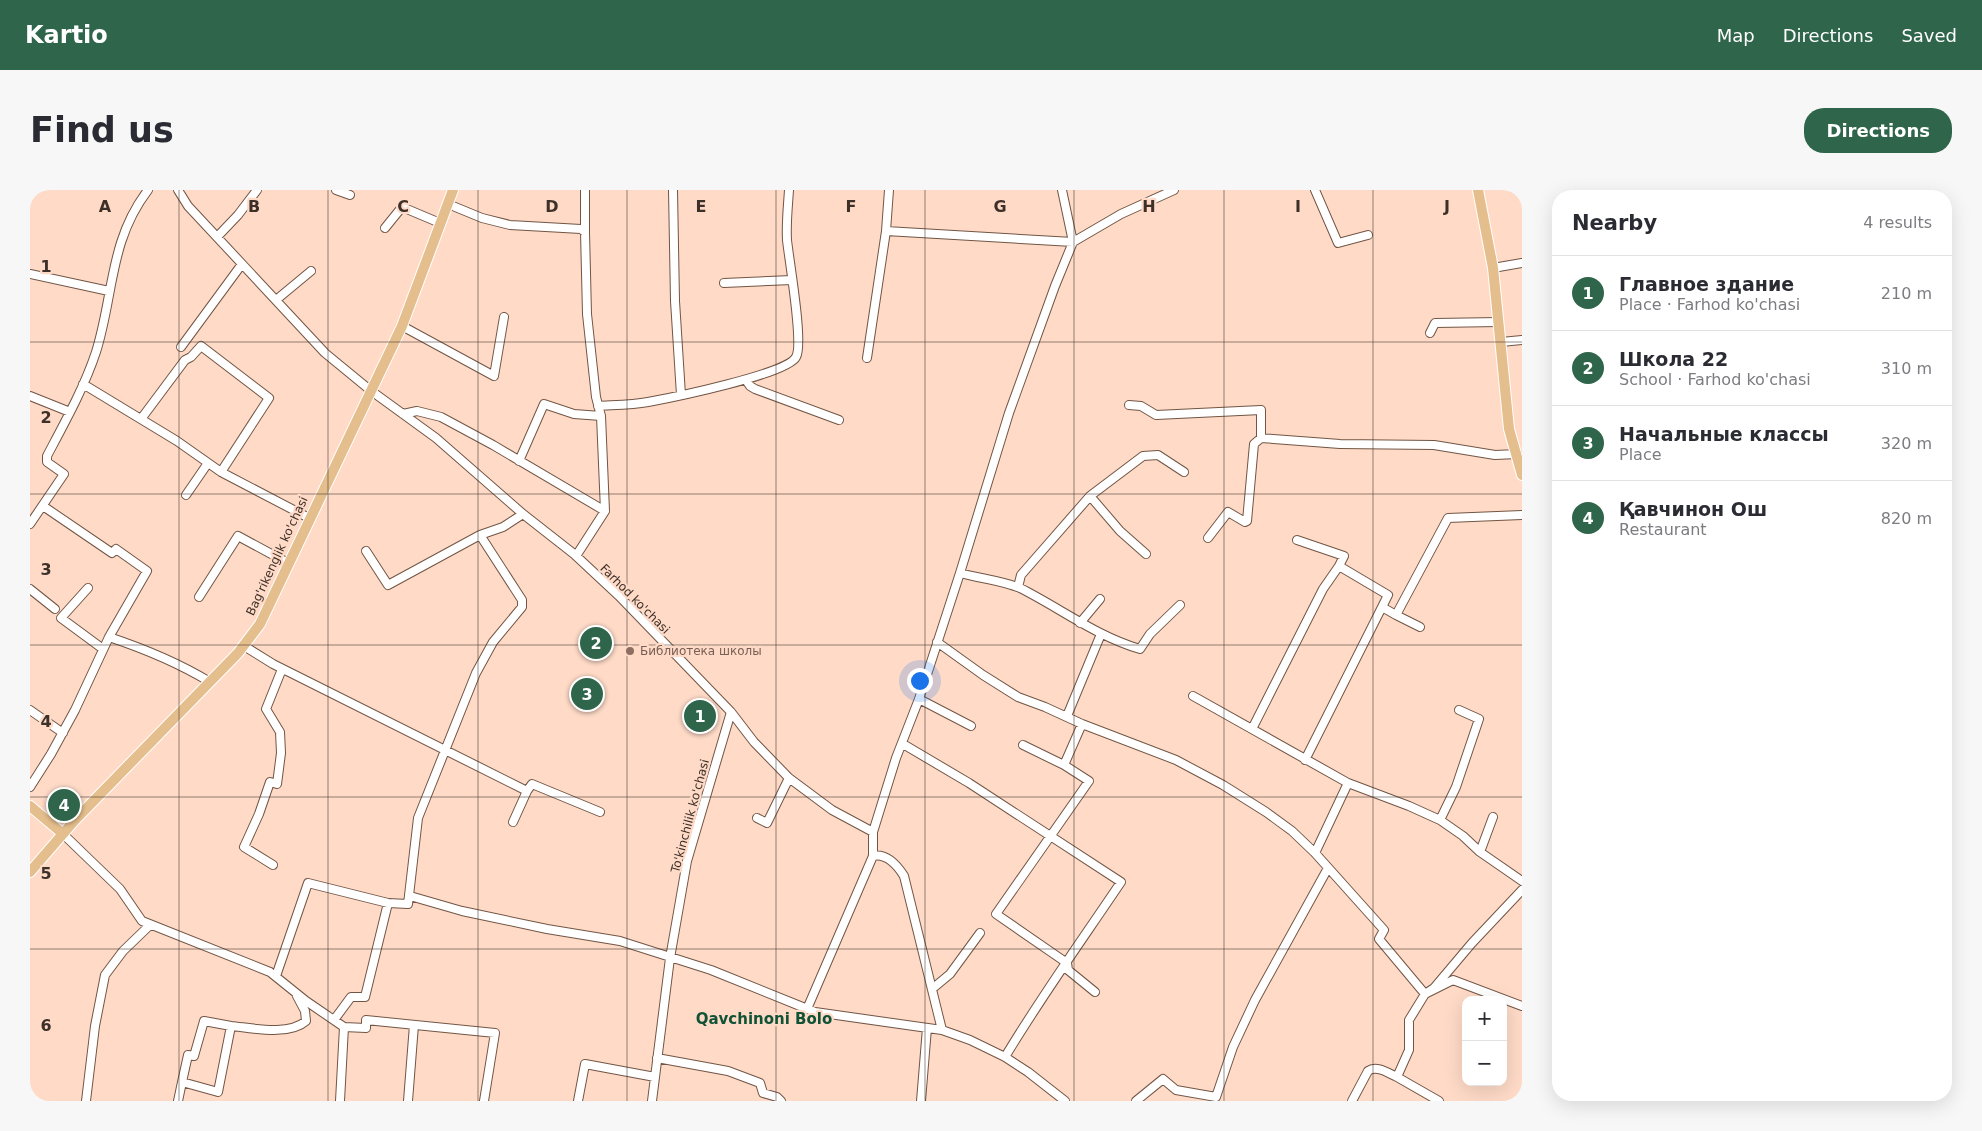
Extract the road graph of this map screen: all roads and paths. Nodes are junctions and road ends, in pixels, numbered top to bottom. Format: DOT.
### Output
graph roads {
  1 [pos="148,190"];
  2 [pos="178,190"];
  3 [pos="257,190"];
  4 [pos="336,190"];
  5 [pos="453,190"];
  6 [pos="585,190"];
  7 [pos="673,190"];
  8 [pos="789,190"];
  9 [pos="889,190"];
  10 [pos="1062,190"];
  11 [pos="1174,190"];
  12 [pos="1315,190"];
  13 [pos="1478,190"];
  14 [pos="1160,193"];
  15 [pos="350,195"];
  16 [pos="448,204"];
  17 [pos="440,223"];
  18 [pos="385,228"];
  19 [pos="886,230"];
  20 [pos="585,232"];
  21 [pos="1368,234"];
  22 [pos="217,237"];
  23 [pos="1073,242"];
  24 [pos="1522,262"];
  25 [pos="242,264"];
  26 [pos="1493,268"];
  27 [pos="311,271"];
  28 [pos="30,274"];
  29 [pos="792,280"];
  30 [pos="724,283"];
  31 [pos="109,291"];
  32 [pos="276,300"];
  33 [pos="504,317"];
  34 [pos="1499,322"];
  35 [pos="402,326"];
  36 [pos="1430,333"];
  37 [pos="1522,340"];
  38 [pos="1501,342"];
  39 [pos="182,347"];
  40 [pos="867,358"];
  41 [pos="746,380"];
  42 [pos="83,384"];
  43 [pos="370,390"];
  44 [pos="681,395"];
  45 [pos="30,396"];
  46 [pos="1129,405"];
  47 [pos="598,406"];
  48 [pos="70,412"];
  49 [pos="403,414"];
  50 [pos="601,416"];
  51 [pos="141,419"];
  52 [pos="839,420"];
  53 [pos="1261,438"];
  54 [pos="1517,454"];
  55 [pos="519,461"];
  56 [pos="208,463"];
  57 [pos="1521,470"];
  58 [pos="221,472"];
  59 [pos="1184,472"];
  60 [pos="186,495"];
  61 [pos="1090,496"];
  62 [pos="43,506"];
  63 [pos="605,511"];
  64 [pos="523,514"];
  65 [pos="1522,516"];
  66 [pos="308,518"];
  67 [pos="30,524"];
  68 [pos="480,535"];
  69 [pos="1208,538"];
  70 [pos="1297,540"];
  71 [pos="366,550"];
  72 [pos="1146,554"];
  73 [pos="576,556"];
  74 [pos="288,563"];
  75 [pos="1339,566"];
  76 [pos="960,573"];
  77 [pos="1018,587"];
  78 [pos="88,588"];
  79 [pos="30,589"];
  80 [pos="199,597"];
  81 [pos="1100,599"];
  82 [pos="1180,605"];
  83 [pos="1382,608"];
  84 [pos="55,609"];
  85 [pos="1396,614"];
  86 [pos="1080,623"];
  87 [pos="1420,627"];
  88 [pos="1101,634"];
  89 [pos="109,636"];
  90 [pos="937,642"];
  91 [pos="244,646"];
  92 [pos="103,649"];
  93 [pos="282,669"];
  94 [pos="210,682"];
  95 [pos="1193,696"];
  96 [pos="919,699"];
  97 [pos="30,710"];
  98 [pos="1459,710"];
  99 [pos="731,712"];
  100 [pos="1067,716"];
  101 [pos="1082,724"];
  102 [pos="971,726"];
  103 [pos="1252,729"];
  104 [pos="63,733"];
  105 [pos="903,744"];
  106 [pos="1023,745"];
  107 [pos="445,750"];
  108 [pos="1305,760"];
  109 [pos="1064,765"];
  110 [pos="789,778"];
  111 [pos="1348,783"];
  112 [pos="30,787"];
  113 [pos="527,791"];
  114 [pos="30,806"];
  115 [pos="600,812"];
  116 [pos="1493,816"];
  117 [pos="757,818"];
  118 [pos="1440,820"];
  119 [pos="513,822"];
  120 [pos="873,832"];
  121 [pos="62,833"];
  122 [pos="1051,837"];
  123 [pos="1480,852"];
  124 [pos="1315,853"];
  125 [pos="873,856"];
  126 [pos="273,865"];
  127 [pos="1328,868"];
  128 [pos="30,872"];
  129 [pos="1522,881"];
  130 [pos="1522,890"];
  131 [pos="410,896"];
  132 [pos="388,903"];
  133 [pos="150,925"];
  134 [pos="980,933"];
  135 [pos="670,958"];
  136 [pos="1067,963"];
  137 [pos="276,976"];
  138 [pos="932,988"];
  139 [pos="294,991"];
  140 [pos="1095,992"];
  141 [pos="1426,994"];
  142 [pos="1522,1006"];
  143 [pos="807,1009"];
  144 [pos="334,1020"];
  145 [pos="414,1025"];
  146 [pos="230,1026"];
  147 [pos="344,1027"];
  148 [pos="927,1028"];
  149 [pos="942,1030"];
  150 [pos="1005,1057"];
  151 [pos="657,1058"];
  152 [pos="655,1077"];
  153 [pos="1397,1077"];
  154 [pos="182,1082"];
  155 [pos="86,1101"];
  156 [pos="178,1101"];
  157 [pos="340,1101"];
  158 [pos="408,1101"];
  159 [pos="484,1101"];
  160 [pos="578,1101"];
  161 [pos="652,1101"];
  162 [pos="781,1101"];
  163 [pos="921,1101"];
  164 [pos="1065,1101"];
  165 [pos="1136,1101"];
  166 [pos="1352,1101"];
  167 [pos="1439,1101"];
  1 -- 31 [label="street"];
  2 -- 22 [label="street, Farhod ko'chasi"];
  3 -- 22 [label="street"];
  4 -- 15 [label="street"];
  5 -- 16 [label="main road, Bag'rikenglik ko'chasi"];
  6 -- 20 [label="street"];
  7 -- 44 [label="street"];
  8 -- 29 [label="street"];
  9 -- 19 [label="street"];
  10 -- 23 [label="street"];
  11 -- 14 [label="street"];
  12 -- 21 [label="street"];
  13 -- 26 [label="main road"];
  14 -- 23 [label="street"];
  16 -- 17 [label="main road, Bag'rikenglik ko'chasi"];
  16 -- 20 [label="street"];
  17 -- 18 [label="street"];
  17 -- 35 [label="main road, Bag'rikenglik ko'chasi"];
  19 -- 23 [label="street"];
  19 -- 40 [label="street"];
  20 -- 47 [label="street"];
  22 -- 25 [label="street, Farhod ko'chasi"];
  23 -- 76 [label="street"];
  24 -- 26 [label="street"];
  25 -- 32 [label="street, Farhod ko'chasi"];
  25 -- 39 [label="street"];
  26 -- 34 [label="main road"];
  27 -- 32 [label="street"];
  28 -- 31 [label="street"];
  29 -- 30 [label="street"];
  29 -- 41 [label="street"];
  31 -- 42 [label="street"];
  32 -- 43 [label="street, Farhod ko'chasi"];
  33 -- 35 [label="street"];
  34 -- 36 [label="street"];
  34 -- 38 [label="main road"];
  35 -- 43 [label="main road, Bag'rikenglik ko'chasi"];
  37 -- 38 [label="street"];
  38 -- 54 [label="main road"];
  41 -- 44 [label="street"];
  41 -- 52 [label="street"];
  42 -- 48 [label="street"];
  42 -- 51 [label="street"];
  43 -- 49 [label="street, Farhod ko'chasi"];
  43 -- 66 [label="main road, Bag'rikenglik ko'chasi"];
  44 -- 47 [label="street"];
  45 -- 48 [label="street"];
  46 -- 53 [label="street"];
  47 -- 50 [label="street"];
  48 -- 62 [label="street"];
  49 -- 55 [label="street"];
  49 -- 64 [label="street, Farhod ko'chasi"];
  50 -- 55 [label="street"];
  50 -- 63 [label="street"];
  51 -- 56 [label="street"];
  51 -- 58 [label="street"];
  53 -- 54 [label="street"];
  53 -- 69 [label="street"];
  54 -- 57 [label="main road"];
  55 -- 63 [label="street"];
  56 -- 58 [label="street"];
  56 -- 60 [label="street"];
  58 -- 66 [label="street"];
  59 -- 61 [label="street"];
  61 -- 72 [label="street"];
  61 -- 77 [label="street"];
  62 -- 67 [label="street"];
  62 -- 89 [label="street"];
  63 -- 73 [label="street"];
  64 -- 68 [label="street"];
  64 -- 73 [label="street, Farhod ko'chasi"];
  65 -- 85 [label="street"];
  66 -- 74 [label="main road, Bag'rikenglik ko'chasi"];
  68 -- 71 [label="street"];
  68 -- 107 [label="street"];
  70 -- 75 [label="street"];
  73 -- 99 [label="street, Farhod ko'chasi"];
  74 -- 80 [label="street"];
  74 -- 91 [label="main road, Bag'rikenglik ko'chasi"];
  75 -- 83 [label="street"];
  75 -- 103 [label="street"];
  76 -- 77 [label="street"];
  76 -- 90 [label="street"];
  77 -- 86 [label="street"];
  78 -- 92 [label="street"];
  79 -- 84 [label="street"];
  81 -- 86 [label="street"];
  82 -- 88 [label="street"];
  83 -- 85 [label="street"];
  83 -- 108 [label="street"];
  85 -- 87 [label="street"];
  86 -- 88 [label="street"];
  88 -- 100 [label="street"];
  89 -- 92 [label="street"];
  89 -- 94 [label="street"];
  90 -- 96 [label="street"];
  90 -- 100 [label="street"];
  91 -- 93 [label="street"];
  91 -- 94 [label="main road, Bag'rikenglik ko'chasi"];
  92 -- 104 [label="street"];
  93 -- 107 [label="street"];
  93 -- 126 [label="street"];
  94 -- 121 [label="main road, Bag'rikenglik ko'chasi"];
  95 -- 103 [label="street"];
  96 -- 102 [label="street"];
  96 -- 105 [label="street"];
  97 -- 104 [label="street"];
  98 -- 118 [label="street"];
  99 -- 110 [label="street, Farhod ko'chasi"];
  99 -- 135 [label="street, To'kinchilik ko'chasi"];
  100 -- 101 [label="street"];
  101 -- 109 [label="street"];
  101 -- 124 [label="street"];
  103 -- 108 [label="street"];
  104 -- 112 [label="street"];
  105 -- 120 [label="street"];
  105 -- 122 [label="street"];
  106 -- 109 [label="street"];
  107 -- 113 [label="street"];
  107 -- 131 [label="street"];
  108 -- 111 [label="street"];
  109 -- 122 [label="street"];
  110 -- 117 [label="street"];
  110 -- 120 [label="street, Farhod ko'chasi"];
  111 -- 118 [label="street"];
  111 -- 124 [label="street"];
  113 -- 115 [label="street"];
  113 -- 119 [label="street"];
  114 -- 121 [label="main road"];
  116 -- 123 [label="street"];
  118 -- 123 [label="street"];
  120 -- 125 [label="street"];
  121 -- 128 [label="main road, Bag'rikenglik ko'chasi"];
  121 -- 133 [label="street"];
  122 -- 136 [label="street"];
  122 -- 136 [label="street"];
  123 -- 129 [label="street"];
  124 -- 127 [label="street"];
  125 -- 138 [label="street"];
  125 -- 143 [label="street"];
  127 -- 141 [label="street"];
  127 -- 165 [label="street"];
  130 -- 141 [label="street"];
  131 -- 132 [label="street"];
  131 -- 135 [label="street"];
  132 -- 137 [label="street"];
  132 -- 144 [label="street"];
  133 -- 137 [label="street"];
  133 -- 155 [label="street"];
  134 -- 138 [label="street"];
  135 -- 143 [label="street"];
  135 -- 151 [label="street, To'kinchilik ko'chasi"];
  136 -- 140 [label="street"];
  136 -- 150 [label="street"];
  137 -- 139 [label="street"];
  138 -- 149 [label="street"];
  139 -- 144 [label="street"];
  139 -- 146 [label="street"];
  141 -- 142 [label="street"];
  141 -- 153 [label="street"];
  143 -- 148 [label="street"];
  144 -- 147 [label="street"];
  145 -- 147 [label="street"];
  145 -- 158 [label="street"];
  145 -- 159 [label="street"];
  146 -- 154 [label="street"];
  146 -- 154 [label="street"];
  147 -- 157 [label="street"];
  148 -- 149 [label="street"];
  148 -- 163 [label="street"];
  149 -- 150 [label="street"];
  150 -- 164 [label="street"];
  151 -- 152 [label="street, To'kinchilik ko'chasi"];
  151 -- 162 [label="street"];
  152 -- 160 [label="street"];
  152 -- 161 [label="street, To'kinchilik ko'chasi"];
  153 -- 166 [label="street"];
  153 -- 167 [label="street"];
  154 -- 156 [label="street"];
}
